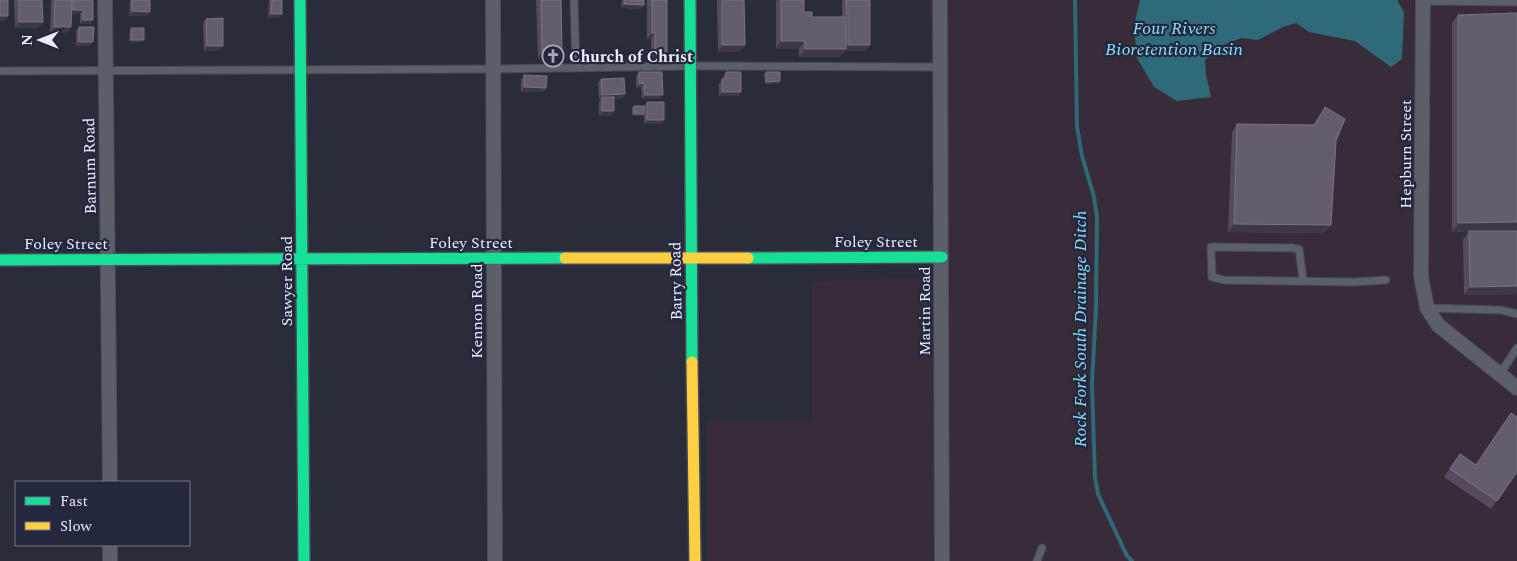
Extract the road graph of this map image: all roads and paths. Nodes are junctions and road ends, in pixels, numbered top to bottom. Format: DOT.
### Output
graph roads {
  1 [pos="106,0"];
  2 [pos="300,0"];
  3 [pos="493,0"];
  4 [pos="574,0"];
  5 [pos="690,0"];
  6 [pos="940,0"];
  7 [pos="1424,1"];
  8 [pos="1517,2"];
  9 [pos="691,66"];
  10 [pos="940,67"];
  11 [pos="576,68"];
  12 [pos="301,69"];
  13 [pos="493,69"];
  14 [pos="0,71"];
  15 [pos="106,71"];
  16 [pos="690,257"];
  17 [pos="942,257"];
  18 [pos="302,258"];
  19 [pos="493,258"];
  20 [pos="108,259"];
  21 [pos="0,260"];
  22 [pos="1303,280"];
  23 [pos="1386,280"];
  24 [pos="1427,308"];
  25 [pos="1517,314"];
  26 [pos="1517,348"];
  27 [pos="1500,374"];
  28 [pos="1517,388"];
  29 [pos="110,481"];
  30 [pos="110,546"];
  31 [pos="1042,548"];
  32 [pos="110,561"];
  33 [pos="304,561"];
  34 [pos="495,561"];
  35 [pos="696,561"];
  36 [pos="942,561"];
  37 [pos="1038,561"];
  1 -- 15 [label="street, Barnum Road"];
  2 -- 12 [label="street, Sawyer Road"];
  3 -- 13 [label="street, Kennon Road"];
  4 -- 11 [label="lane"];
  5 -- 9 [label="street, Barry Road"];
  6 -- 10 [label="street, Martin Road"];
  7 -- 8 [label="lane"];
  7 -- 24 [label="street, Hepburn Street"];
  9 -- 10 [label="lane"];
  9 -- 11 [label="lane"];
  9 -- 16 [label="street, Barry Road"];
  10 -- 17 [label="street, Martin Road"];
  11 -- 13 [label="lane"];
  12 -- 13 [label="lane"];
  12 -- 15 [label="lane"];
  12 -- 18 [label="street, Sawyer Road"];
  13 -- 19 [label="street, Kennon Road"];
  14 -- 15 [label="lane"];
  15 -- 20 [label="street, Barnum Road"];
  16 -- 17 [label="street, Foley Street"];
  16 -- 19 [label="street, Foley Street"];
  16 -- 35 [label="street, Barry Road"];
  17 -- 36 [label="street, Martin Road"];
  18 -- 19 [label="street, Foley Street"];
  18 -- 20 [label="street, Foley Street"];
  18 -- 33 [label="street, Sawyer Road"];
  19 -- 34 [label="street, Kennon Road"];
  20 -- 21 [label="street, Foley Street"];
  20 -- 29 [label="street, Barnum Road"];
  22 -- 22 [label="lane"];
  22 -- 23 [label="lane"];
  24 -- 25 [label="lane"];
  24 -- 27 [label="street"];
  26 -- 27 [label="lane"];
  27 -- 28 [label="street"];
  30 -- 32 [label="street"];
  31 -- 37 [label="lane"];
}
